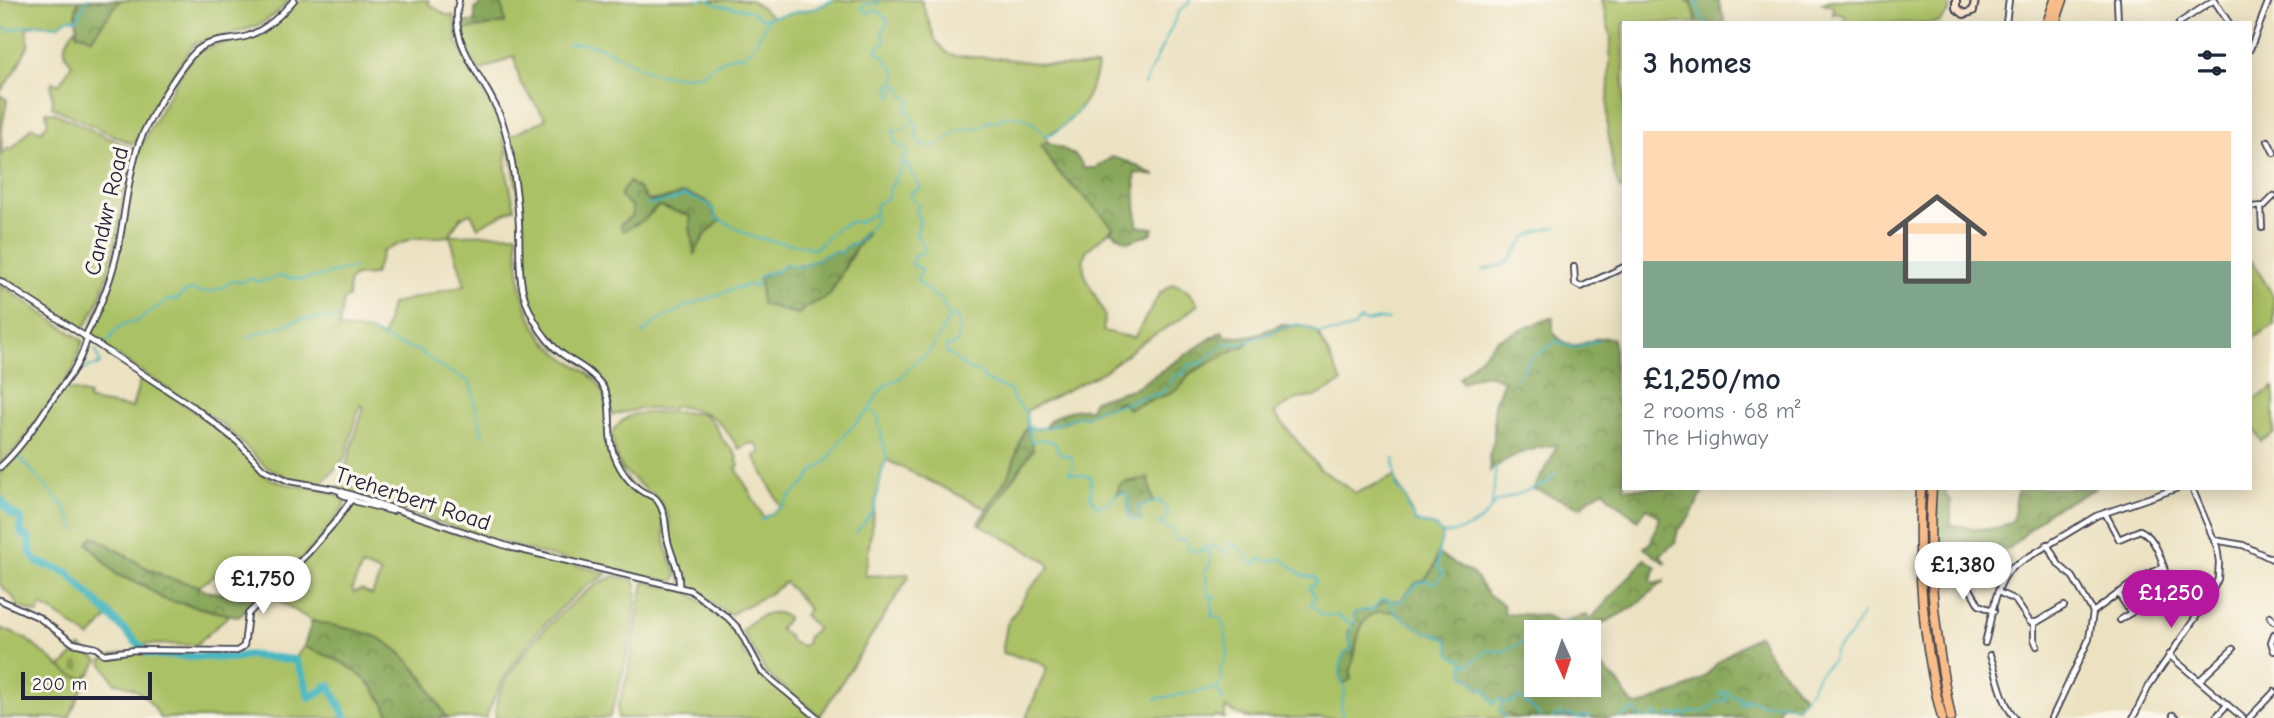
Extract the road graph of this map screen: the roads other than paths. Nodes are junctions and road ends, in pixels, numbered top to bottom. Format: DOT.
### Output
graph roads {
  1 [pos="294,0"];
  2 [pos="459,0"];
  3 [pos="1956,0"];
  4 [pos="1975,0"];
  5 [pos="2008,0"];
  6 [pos="2055,0"];
  7 [pos="2063,0"];
  8 [pos="2117,0"];
  9 [pos="2214,0"];
  10 [pos="2269,0"];
  11 [pos="2006,21"];
  12 [pos="2048,21"];
  13 [pos="2056,21"];
  14 [pos="2118,21"];
  15 [pos="2182,21"];
  16 [pos="2228,21"];
  17 [pos="2253,36"];
  18 [pos="2268,141"];
  19 [pos="2274,153"];
  20 [pos="2274,196"];
  21 [pos="2252,207"];
  22 [pos="2262,207"];
  23 [pos="2262,229"];
  24 [pos="1574,267"];
  25 [pos="1622,268"];
  26 [pos="0,281"];
  27 [pos="86,338"];
  28 [pos="0,467"];
  29 [pos="334,489"];
  30 [pos="1921,490"];
  31 [pos="1932,490"];
  32 [pos="2172,490"];
  33 [pos="2193,490"];
  34 [pos="351,499"];
  35 [pos="400,512"];
  36 [pos="2105,513"];
  37 [pos="2213,540"];
  38 [pos="2048,544"];
  39 [pos="2274,560"];
  40 [pos="1957,565"];
  41 [pos="1969,567"];
  42 [pos="2164,568"];
  43 [pos="1963,575"];
  44 [pos="2167,579"];
  45 [pos="679,586"];
  46 [pos="1998,592"];
  47 [pos="2118,593"];
  48 [pos="0,600"];
  49 [pos="2064,606"];
  50 [pos="2141,606"];
  51 [pos="1994,611"];
  52 [pos="2093,612"];
  53 [pos="2131,613"];
  54 [pos="2120,620"];
  55 [pos="2034,622"];
  56 [pos="2274,634"];
  57 [pos="1985,643"];
  58 [pos="2037,646"];
  59 [pos="2233,649"];
  60 [pos="2274,651"];
  61 [pos="1990,655"];
  62 [pos="2169,655"];
  63 [pos="2200,680"];
  64 [pos="2274,692"];
  65 [pos="2227,705"];
  66 [pos="818,718"];
  67 [pos="1942,718"];
  68 [pos="1951,718"];
  69 [pos="2015,718"];
  70 [pos="2052,718"];
  71 [pos="2133,718"];
  72 [pos="2216,718"];
  73 [pos="2243,718"];
  74 [pos="2249,718"];
  1 -- 27 [label="street, Candwr Road"];
  2 -- 45 [label="street"];
  3 -- 4 [label="main road"];
  5 -- 11 [label="street"];
  6 -- 12 [label="highway"];
  7 -- 13 [label="highway"];
  8 -- 14 [label="street"];
  9 -- 15 [label="street"];
  9 -- 16 [label="street"];
  10 -- 17 [label="street"];
  18 -- 19 [label="street"];
  20 -- 22 [label="street"];
  21 -- 22 [label="street"];
  22 -- 23 [label="street"];
  24 -- 25 [label="street"];
  26 -- 27 [label="street, Treherbert Road"];
  27 -- 28 [label="street, Candwr Road"];
  27 -- 29 [label="street, Treherbert Road"];
  29 -- 34 [label="street"];
  29 -- 35 [label="street, Treherbert Road"];
  30 -- 67 [label="highway"];
  31 -- 68 [label="highway"];
  32 -- 36 [label="street"];
  33 -- 37 [label="street"];
  34 -- 35 [label="street"];
  34 -- 48 [label="street"];
  35 -- 45 [label="street, Treherbert Road"];
  36 -- 38 [label="street"];
  36 -- 42 [label="street"];
  37 -- 39 [label="street"];
  37 -- 62 [label="street"];
  38 -- 46 [label="street"];
  38 -- 52 [label="street"];
  40 -- 43 [label="street"];
  41 -- 43 [label="street"];
  42 -- 44 [label="street"];
  42 -- 47 [label="street"];
  43 -- 51 [label="street"];
  45 -- 66 [label="street, Treherbert Road"];
  46 -- 51 [label="street"];
  46 -- 55 [label="street"];
  47 -- 52 [label="street"];
  47 -- 53 [label="street"];
  49 -- 55 [label="street"];
  50 -- 53 [label="street"];
  51 -- 57 [label="street"];
  52 -- 70 [label="street"];
  53 -- 54 [label="street"];
  55 -- 58 [label="street"];
  56 -- 60 [label="street"];
  59 -- 63 [label="street"];
  61 -- 69 [label="street"];
  62 -- 63 [label="street"];
  62 -- 71 [label="street"];
  63 -- 65 [label="street"];
  64 -- 74 [label="street"];
  65 -- 72 [label="street"];
  65 -- 73 [label="street"];
}
